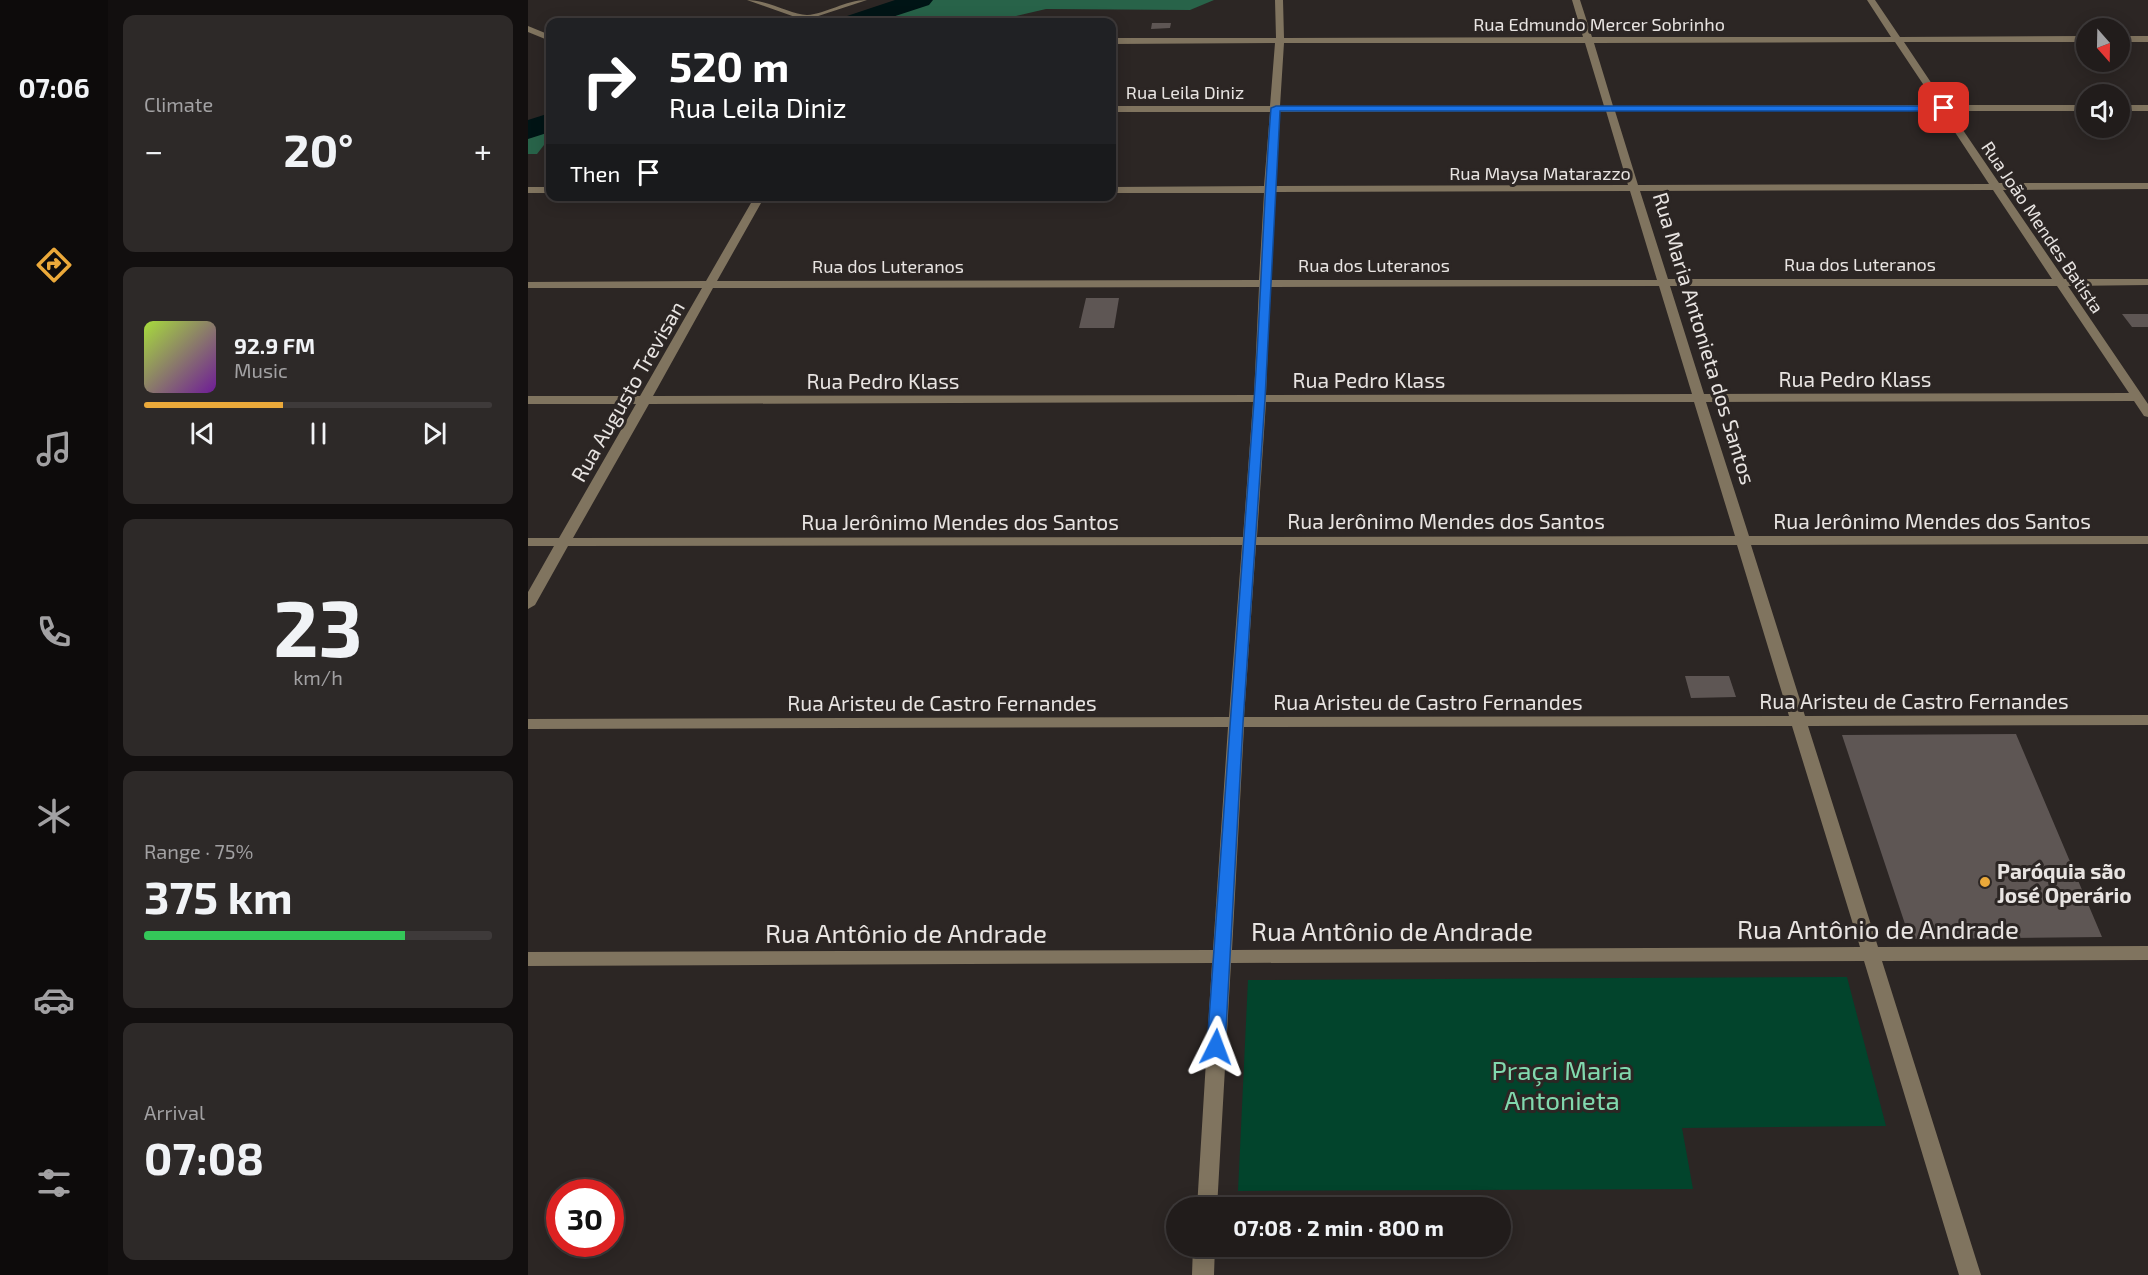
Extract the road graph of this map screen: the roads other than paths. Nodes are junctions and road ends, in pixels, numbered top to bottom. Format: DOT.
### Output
graph roads {
  1 [pos="751,0"];
  2 [pos="863,0"];
  3 [pos="1279,0"];
  4 [pos="1576,0"];
  5 [pos="1871,0"];
  6 [pos="807,18"];
  7 [pos="528,29"];
  8 [pos="546,36"];
  9 [pos="2076,39"];
  10 [pos="2130,39"];
  11 [pos="2148,39"];
  12 [pos="1898,40"];
  13 [pos="1116,41"];
  14 [pos="1280,41"];
  15 [pos="1588,41"];
  16 [pos="1276,108"];
  17 [pos="1944,108"];
  18 [pos="2076,108"];
  19 [pos="2130,108"];
  20 [pos="2148,108"];
  21 [pos="1116,109"];
  22 [pos="1609,109"];
  23 [pos="1996,186"];
  24 [pos="2148,186"];
  25 [pos="1269,189"];
  26 [pos="1634,189"];
  27 [pos="528,190"];
  28 [pos="546,190"];
  29 [pos="1116,190"];
  30 [pos="757,201"];
  31 [pos="2060,282"];
  32 [pos="2148,282"];
  33 [pos="1663,283"];
  34 [pos="710,284"];
  35 [pos="1265,284"];
  36 [pos="528,285"];
  37 [pos="2137,397"];
  38 [pos="1699,398"];
  39 [pos="1260,399"];
  40 [pos="528,400"];
  41 [pos="644,400"];
  42 [pos="2148,413"];
  43 [pos="2148,540"];
  44 [pos="1745,541"];
  45 [pos="528,542"];
  46 [pos="564,542"];
  47 [pos="1249,542"];
  48 [pos="528,605"];
  49 [pos="2148,720"];
  50 [pos="1798,722"];
  51 [pos="1236,723"];
  52 [pos="528,724"];
  53 [pos="2148,953"];
  54 [pos="1871,954"];
  55 [pos="1222,956"];
  56 [pos="528,959"];
  57 [pos="1208,1197"];
  58 [pos="1204,1257"];
  59 [pos="1203,1275"];
  60 [pos="1970,1275"];
  1 -- 6 [label="street"];
  2 -- 6 [label="street"];
  3 -- 14 [label="street"];
  4 -- 15 [label="street, Rua Maria Antonieta dos Santos"];
  5 -- 12 [label="street, Rua João Mendes Batista"];
  7 -- 8 [label="street"];
  9 -- 12 [label="street, Rua Edmundo Mercer Sobrinho"];
  10 -- 11 [label="street"];
  12 -- 15 [label="street, Rua Edmundo Mercer Sobrinho"];
  12 -- 17 [label="street, Rua João Mendes Batista"];
  13 -- 14 [label="street, Rua Edmundo Mercer Sobrinho"];
  14 -- 15 [label="street, Rua Edmundo Mercer Sobrinho"];
  14 -- 16 [label="street"];
  15 -- 22 [label="street, Rua Maria Antonieta dos Santos"];
  16 -- 21 [label="street, Rua Leila Diniz"];
  16 -- 22 [label="street, Rua Leila Diniz"];
  16 -- 25 [label="street"];
  17 -- 18 [label="street, Rua Leila Diniz"];
  17 -- 22 [label="street, Rua Leila Diniz"];
  17 -- 23 [label="street, Rua João Mendes Batista"];
  19 -- 20 [label="street"];
  22 -- 26 [label="street, Rua Maria Antonieta dos Santos"];
  23 -- 24 [label="street, Rua Maysa Matarazzo"];
  23 -- 26 [label="street, Rua Maysa Matarazzo"];
  23 -- 31 [label="street, Rua João Mendes Batista"];
  25 -- 26 [label="street, Rua Maysa Matarazzo"];
  25 -- 29 [label="street, Rua Maysa Matarazzo"];
  25 -- 35 [label="street"];
  26 -- 33 [label="street, Rua Maria Antonieta dos Santos"];
  27 -- 28 [label="street"];
  30 -- 34 [label="street, Rua Augusto Trevisan"];
  31 -- 32 [label="street, Rua dos Luteranos"];
  31 -- 33 [label="street, Rua dos Luteranos"];
  31 -- 37 [label="street, Rua João Mendes Batista"];
  33 -- 35 [label="street, Rua dos Luteranos"];
  33 -- 38 [label="street, Rua Maria Antonieta dos Santos"];
  34 -- 35 [label="street, Rua dos Luteranos"];
  34 -- 36 [label="street, Rua dos Luteranos"];
  34 -- 41 [label="street, Rua Augusto Trevisan"];
  35 -- 39 [label="street"];
  37 -- 38 [label="street, Rua Pedro Klass"];
  37 -- 42 [label="street, Rua João Mendes Batista"];
  38 -- 39 [label="street, Rua Pedro Klass"];
  38 -- 44 [label="street, Rua Maria Antonieta dos Santos"];
  39 -- 41 [label="street, Rua Pedro Klass"];
  39 -- 47 [label="street"];
  40 -- 41 [label="street, Rua Pedro Klass"];
  41 -- 46 [label="street, Rua Augusto Trevisan"];
  43 -- 44 [label="street, Rua Jerônimo Mendes dos Santos"];
  44 -- 47 [label="street, Rua Jerônimo Mendes dos Santos"];
  44 -- 50 [label="street, Rua Maria Antonieta dos Santos"];
  45 -- 46 [label="street, Rua Jerônimo Mendes dos Santos"];
  46 -- 47 [label="street, Rua Jerônimo Mendes dos Santos"];
  46 -- 48 [label="street, Rua Augusto Trevisan"];
  47 -- 51 [label="street"];
  49 -- 50 [label="street, Rua Aristeu de Castro Fernandes"];
  50 -- 51 [label="street, Rua Aristeu de Castro Fernandes"];
  50 -- 54 [label="street, Rua Maria Antonieta dos Santos"];
  51 -- 52 [label="street, Rua Aristeu de Castro Fernandes"];
  51 -- 55 [label="street"];
  53 -- 54 [label="street, Rua Antônio de Andrade"];
  54 -- 55 [label="street, Rua Antônio de Andrade"];
  54 -- 60 [label="street, Rua Maria Antonieta dos Santos"];
  55 -- 56 [label="street, Rua Antônio de Andrade"];
  55 -- 57 [label="street"];
  58 -- 59 [label="street"];
}
